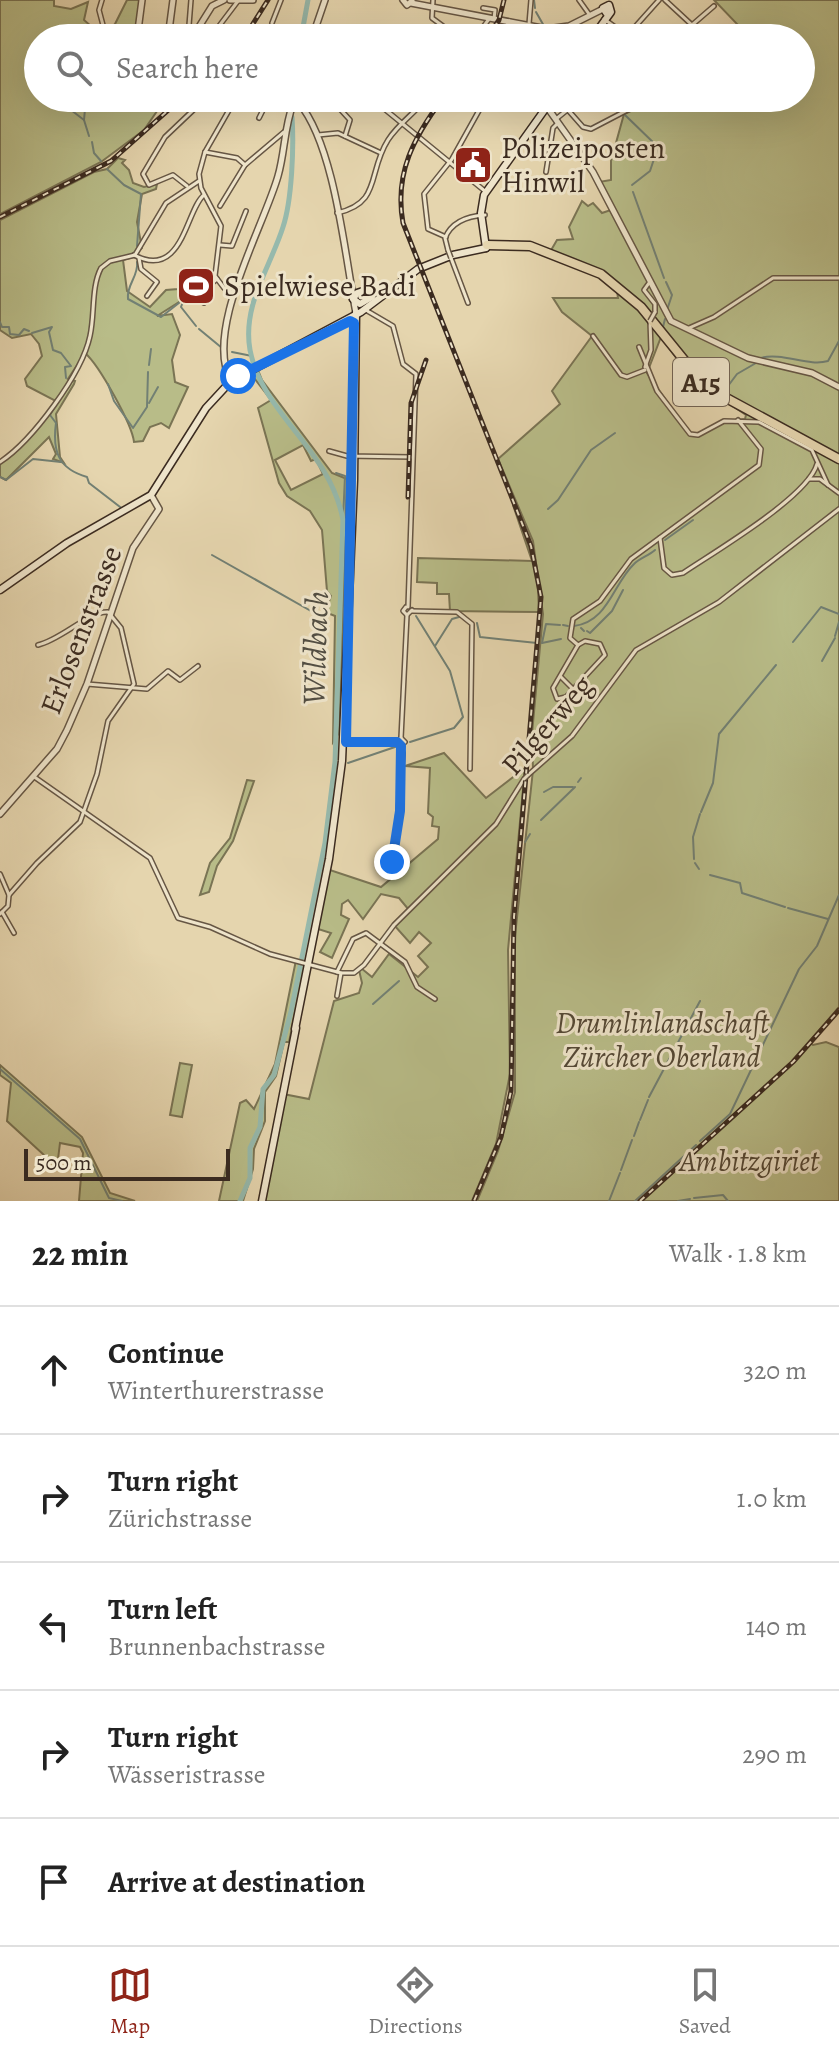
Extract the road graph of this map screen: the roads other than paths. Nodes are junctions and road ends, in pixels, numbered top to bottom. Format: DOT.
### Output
graph roads {
  1 [pos="102,0"];
  2 [pos="142,0"];
  3 [pos="173,0"];
  4 [pos="191,0"];
  5 [pos="224,0"];
  6 [pos="253,0"];
  7 [pos="281,0"];
  8 [pos="325,0"];
  9 [pos="402,0"];
  10 [pos="531,0"];
  11 [pos="579,0"];
  12 [pos="662,0"];
  13 [pos="238,1"];
  14 [pos="411,1"];
  15 [pos="432,3"];
  16 [pos="714,6"];
  17 [pos="483,8"];
  18 [pos="609,8"];
  19 [pos="589,14"];
  20 [pos="492,18"];
  21 [pos="509,22"];
  22 [pos="272,23"];
  23 [pos="103,24"];
  24 [pos="139,24"];
  25 [pos="170,24"];
  26 [pos="190,24"];
  27 [pos="200,24"];
  28 [pos="221,24"];
  29 [pos="317,24"];
  30 [pos="439,24"];
  31 [pos="487,24"];
  32 [pos="520,24"];
  33 [pos="532,24"];
  34 [pos="571,24"];
  35 [pos="639,24"];
  36 [pos="691,24"];
  37 [pos="693,24"];
  38 [pos="191,112"];
  39 [pos="228,112"];
  40 [pos="262,112"];
  41 [pos="292,112"];
  42 [pos="303,112"];
  43 [pos="343,112"];
  44 [pos="389,112"];
  45 [pos="412,112"];
  46 [pos="478,112"];
  47 [pos="544,112"];
  48 [pos="551,112"];
  49 [pos="566,112"];
  50 [pos="570,112"];
  51 [pos="624,112"];
  52 [pos="259,118"];
  53 [pos="557,121"];
  54 [pos="402,122"];
  55 [pos="285,132"];
  56 [pos="318,135"];
  57 [pos="345,136"];
  58 [pos="205,152"];
  59 [pos="381,153"];
  60 [pos="450,162"];
  61 [pos="245,165"];
  62 [pos="546,172"];
  63 [pos="199,181"];
  64 [pos="494,183"];
  65 [pos="187,186"];
  66 [pos="486,192"];
  67 [pos="204,195"];
  68 [pos="220,206"];
  69 [pos="246,211"];
  70 [pos="337,213"];
  71 [pos="483,215"];
  72 [pos="446,237"];
  73 [pos="486,241"];
  74 [pos="220,245"];
  75 [pos="474,246"];
  76 [pos="537,249"];
  77 [pos="134,255"];
  78 [pos="139,258"];
  79 [pos="839,278"];
  80 [pos="217,279"];
  81 [pos="649,283"];
  82 [pos="234,293"];
  83 [pos="147,296"];
  84 [pos="372,297"];
  85 [pos="353,299"];
  86 [pos="204,303"];
  87 [pos="468,303"];
  88 [pos="364,309"];
  89 [pos="356,313"];
  90 [pos="332,327"];
  91 [pos="356,328"];
  92 [pos="684,329"];
  93 [pos="593,336"];
  94 [pos="639,347"];
  95 [pos="645,369"];
  96 [pos="231,381"];
  97 [pos="839,387"];
  98 [pos="738,420"];
  99 [pos="329,451"];
  100 [pos="353,456"];
  101 [pos="412,457"];
  102 [pos="839,459"];
  103 [pos="817,461"];
  104 [pos="0,462"];
  105 [pos="809,479"];
  106 [pos="828,485"];
  107 [pos="839,493"];
  108 [pos="151,495"];
  109 [pos="839,509"];
  110 [pos="660,538"];
  111 [pos="1,588"];
  112 [pos="408,607"];
  113 [pos="412,611"];
  114 [pos="111,614"];
  115 [pos="407,615"];
  116 [pos="38,645"];
  117 [pos="578,645"];
  118 [pos="198,666"];
  119 [pos="561,677"];
  120 [pos="87,684"];
  121 [pos="132,686"];
  122 [pos="574,690"];
  123 [pos="399,740"];
  124 [pos="345,742"];
  125 [pos="470,769"];
  126 [pos="33,776"];
  127 [pos="83,810"];
  128 [pos="0,814"];
  129 [pos="329,859"];
  130 [pos="394,862"];
  131 [pos="0,874"];
  132 [pos="9,895"];
  133 [pos="1,913"];
  134 [pos="14,933"];
  135 [pos="379,945"];
  136 [pos="304,961"];
  137 [pos="339,972"];
  138 [pos="337,996"];
  139 [pos="435,999"];
  140 [pos="262,1201"];
  1 -- 23 [label="street"];
  2 -- 24 [label="street"];
  3 -- 25 [label="street"];
  4 -- 26 [label="street"];
  5 -- 13 [label="street"];
  5 -- 27 [label="street"];
  6 -- 13 [label="street"];
  7 -- 22 [label="street"];
  8 -- 29 [label="street"];
  9 -- 14 [label="street"];
  10 -- 33 [label="street"];
  11 -- 19 [label="street"];
  12 -- 35 [label="street"];
  12 -- 36 [label="street"];
  13 -- 28 [label="street"];
  14 -- 15 [label="street"];
  15 -- 20 [label="street"];
  15 -- 30 [label="street"];
  16 -- 37 [label="street"];
  17 -- 20 [label="street"];
  18 -- 19 [label="street"];
  19 -- 34 [label="street"];
  20 -- 21 [label="street"];
  20 -- 31 [label="street"];
  21 -- 32 [label="street"];
  38 -- 65 [label="street"];
  39 -- 58 [label="street"];
  40 -- 52 [label="street"];
  41 -- 55 [label="street"];
  42 -- 56 [label="street"];
  43 -- 57 [label="street"];
  44 -- 54 [label="street"];
  45 -- 54 [label="street"];
  46 -- 60 [label="street"];
  47 -- 64 [label="main road"];
  48 -- 53 [label="street"];
  49 -- 53 [label="street"];
  50 -- 51 [label="street"];
  53 -- 62 [label="street"];
  53 -- 81 [label="street"];
  54 -- 59 [label="street"];
  54 -- 60 [label="street"];
  55 -- 61 [label="street"];
  55 -- 82 [label="street"];
  56 -- 57 [label="street"];
  56 -- 70 [label="street"];
  57 -- 59 [label="street"];
  58 -- 61 [label="street"];
  58 -- 63 [label="street"];
  59 -- 70 [label="street"];
  60 -- 66 [label="street"];
  60 -- 72 [label="street"];
  61 -- 68 [label="street"];
  63 -- 65 [label="street"];
  63 -- 67 [label="street"];
  64 -- 66 [label="main road"];
  64 -- 71 [label="main road"];
  65 -- 77 [label="street"];
  66 -- 71 [label="main road"];
  67 -- 74 [label="street"];
  67 -- 78 [label="street"];
  69 -- 74 [label="street"];
  70 -- 85 [label="street"];
  71 -- 72 [label="street"];
  71 -- 73 [label="main road"];
  72 -- 87 [label="street, bridge"];
  73 -- 75 [label="main road"];
  73 -- 75 [label="main road"];
  73 -- 76 [label="highway, A15"];
  73 -- 76 [label="highway, A15"];
  73 -- 88 [label="main road"];
  74 -- 80 [label="street"];
  75 -- 84 [label="main road"];
  76 -- 102 [label="highway, A15"];
  77 -- 78 [label="street"];
  77 -- 104 [label="street"];
  78 -- 83 [label="street"];
  79 -- 92 [label="street"];
  80 -- 82 [label="street"];
  80 -- 86 [label="street"];
  81 -- 92 [label="street"];
  81 -- 95 [label="street, bridge"];
  82 -- 96 [label="street"];
  84 -- 85 [label="main road"];
  84 -- 89 [label="main road"];
  85 -- 89 [label="street"];
  88 -- 89 [label="main road"];
  88 -- 91 [label="main road"];
  88 -- 101 [label="street"];
  89 -- 90 [label="main road"];
  89 -- 91 [label="main road"];
  90 -- 91 [label="main road"];
  90 -- 96 [label="main road"];
  91 -- 100 [label="main road"];
  92 -- 97 [label="street"];
  93 -- 95 [label="street"];
  94 -- 95 [label="street"];
  95 -- 98 [label="street"];
  96 -- 108 [label="main road"];
  98 -- 103 [label="street"];
  98 -- 110 [label="street"];
  99 -- 100 [label="street"];
  100 -- 101 [label="street"];
  100 -- 124 [label="main road"];
  101 -- 112 [label="street"];
  103 -- 105 [label="street"];
  103 -- 106 [label="street"];
  105 -- 106 [label="street"];
  105 -- 110 [label="street"];
  106 -- 107 [label="street"];
  108 -- 111 [label="main road"];
  108 -- 114 [label="street, Erlosenstrasse"];
  109 -- 135 [label="street, Pilgerweg"];
  110 -- 117 [label="street"];
  112 -- 113 [label="street"];
  112 -- 115 [label="street"];
  113 -- 115 [label="street"];
  113 -- 125 [label="street"];
  114 -- 116 [label="street"];
  114 -- 120 [label="street, Erlosenstrasse"];
  114 -- 121 [label="street"];
  115 -- 123 [label="street"];
  117 -- 119 [label="street"];
  117 -- 122 [label="street"];
  118 -- 121 [label="street"];
  119 -- 122 [label="street"];
  119 -- 122 [label="street"];
  120 -- 121 [label="street"];
  120 -- 126 [label="street, Erlosenstrasse"];
  121 -- 127 [label="street"];
  123 -- 124 [label="street"];
  123 -- 130 [label="street"];
  124 -- 129 [label="main road"];
  124 -- 129 [label="main road"];
  126 -- 127 [label="street"];
  126 -- 128 [label="street, Erlosenstrasse"];
  127 -- 132 [label="street"];
  127 -- 136 [label="street"];
  129 -- 136 [label="main road"];
  131 -- 132 [label="street"];
  132 -- 133 [label="street"];
  133 -- 134 [label="street"];
  135 -- 137 [label="street, Pilgerweg"];
  135 -- 137 [label="street"];
  135 -- 139 [label="street"];
  136 -- 137 [label="street"];
  136 -- 140 [label="main road"];
  137 -- 138 [label="street"];
}
